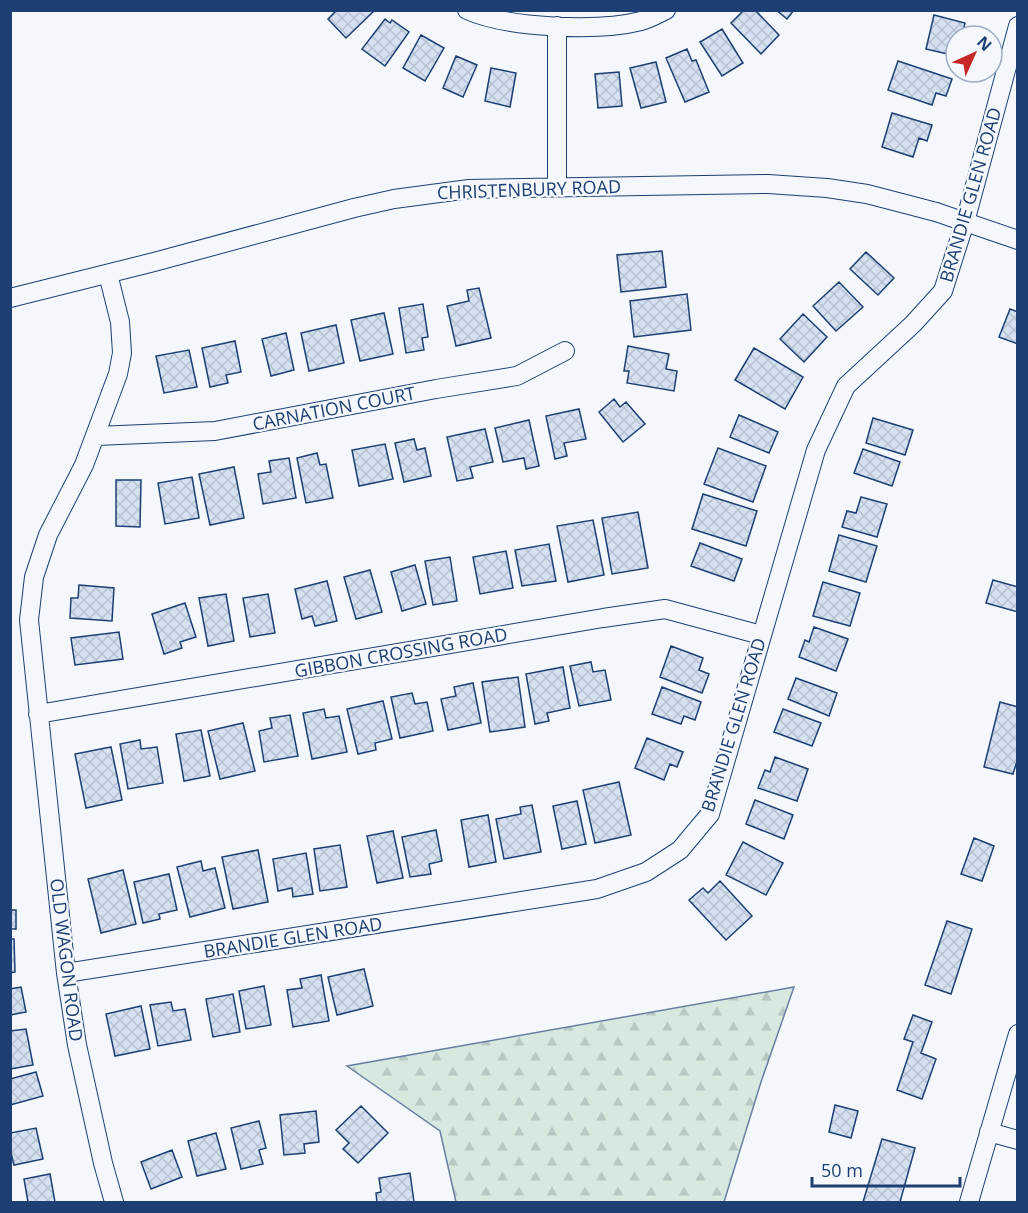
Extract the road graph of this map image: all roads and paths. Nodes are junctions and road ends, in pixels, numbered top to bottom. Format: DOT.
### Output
graph roads {
  1 [pos="467,10"];
  2 [pos="666,10"];
  3 [pos="557,26"];
  4 [pos="1017,26"];
  5 [pos="557,186"];
  6 [pos="965,222"];
  7 [pos="1017,240"];
  8 [pos="108,274"];
  9 [pos="10,298"];
  10 [pos="565,351"];
  11 [pos="96,436"];
  12 [pos="762,635"];
  13 [pos="38,714"];
  14 [pos="66,973"];
  15 [pos="1017,1034"];
  16 [pos="989,1132"];
  17 [pos="1017,1140"];
  18 [pos="114,1203"];
  19 [pos="969,1203"];
  1 -- 3 [label="street"];
  2 -- 3 [label="street"];
  3 -- 5 [label="street"];
  4 -- 6 [label="street, BRANDIE GLEN ROAD"];
  5 -- 6 [label="street, CHRISTENBURY ROAD"];
  5 -- 8 [label="street, CHRISTENBURY ROAD"];
  6 -- 7 [label="street, CHRISTENBURY ROAD"];
  6 -- 12 [label="street, BRANDIE GLEN ROAD"];
  8 -- 9 [label="street, CHRISTENBURY ROAD"];
  8 -- 11 [label="street, OLD WAGON ROAD"];
  10 -- 11 [label="street, CARNATION COURT"];
  11 -- 13 [label="street, OLD WAGON ROAD"];
  12 -- 13 [label="street, GIBBON CROSSING ROAD"];
  12 -- 14 [label="street, BRANDIE GLEN ROAD"];
  13 -- 14 [label="street, OLD WAGON ROAD"];
  14 -- 18 [label="street, OLD WAGON ROAD"];
  15 -- 16 [label="street"];
  16 -- 17 [label="street"];
  16 -- 19 [label="street"];
}
